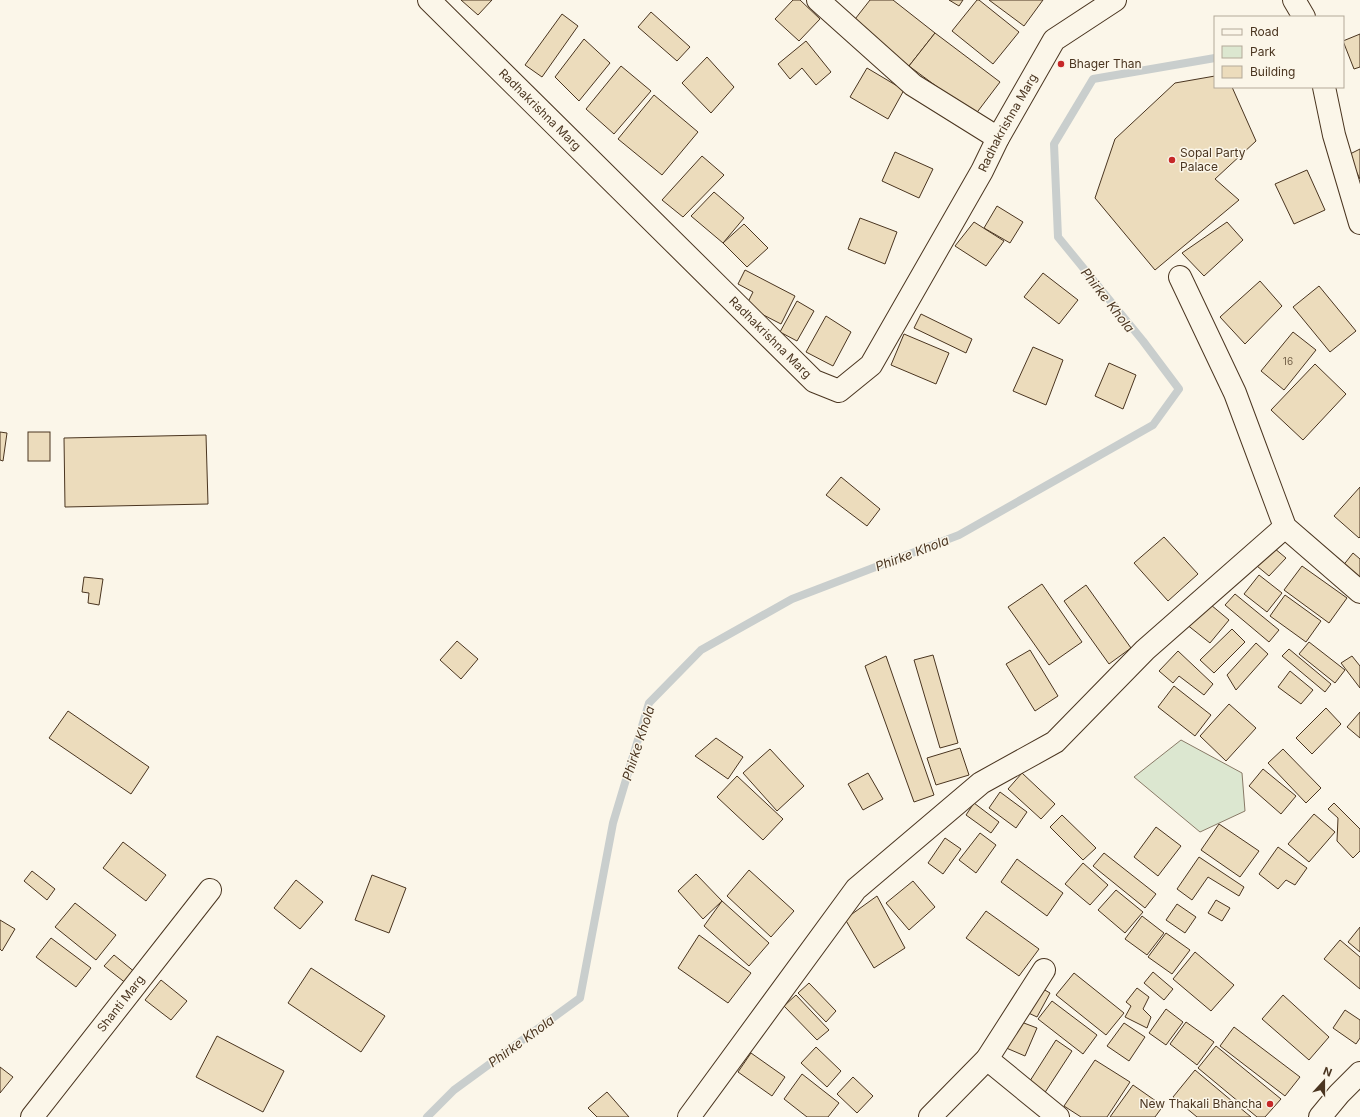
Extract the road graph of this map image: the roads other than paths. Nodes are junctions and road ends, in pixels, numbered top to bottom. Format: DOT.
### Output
graph roads {
  1 [pos="429,0"];
  2 [pos="818,0"];
  3 [pos="1115,0"];
  4 [pos="1294,0"];
  5 [pos="1303,16"];
  6 [pos="1324,88"];
  7 [pos="998,138"];
  8 [pos="1360,223"];
  9 [pos="1180,277"];
  10 [pos="1284,527"];
  11 [pos="1360,592"];
  12 [pos="210,890"];
  13 [pos="1044,970"];
  14 [pos="987,1059"];
  15 [pos="1360,1073"];
  16 [pos="32,1117"];
  17 [pos="689,1117"];
  18 [pos="930,1117"];
  19 [pos="1058,1117"];
  20 [pos="1320,1117"];
  1 -- 7 [label="street, Radhakrishna Marg"];
  2 -- 7 [label="street"];
  3 -- 7 [label="street, Radhakrishna Marg"];
  4 -- 5 [label="street"];
  6 -- 8 [label="street"];
  9 -- 10 [label="street"];
  10 -- 11 [label="street"];
  10 -- 17 [label="street"];
  12 -- 16 [label="street, Shanti Marg"];
  13 -- 14 [label="street"];
  14 -- 18 [label="street"];
  14 -- 19 [label="street"];
  15 -- 20 [label="street"];
}
